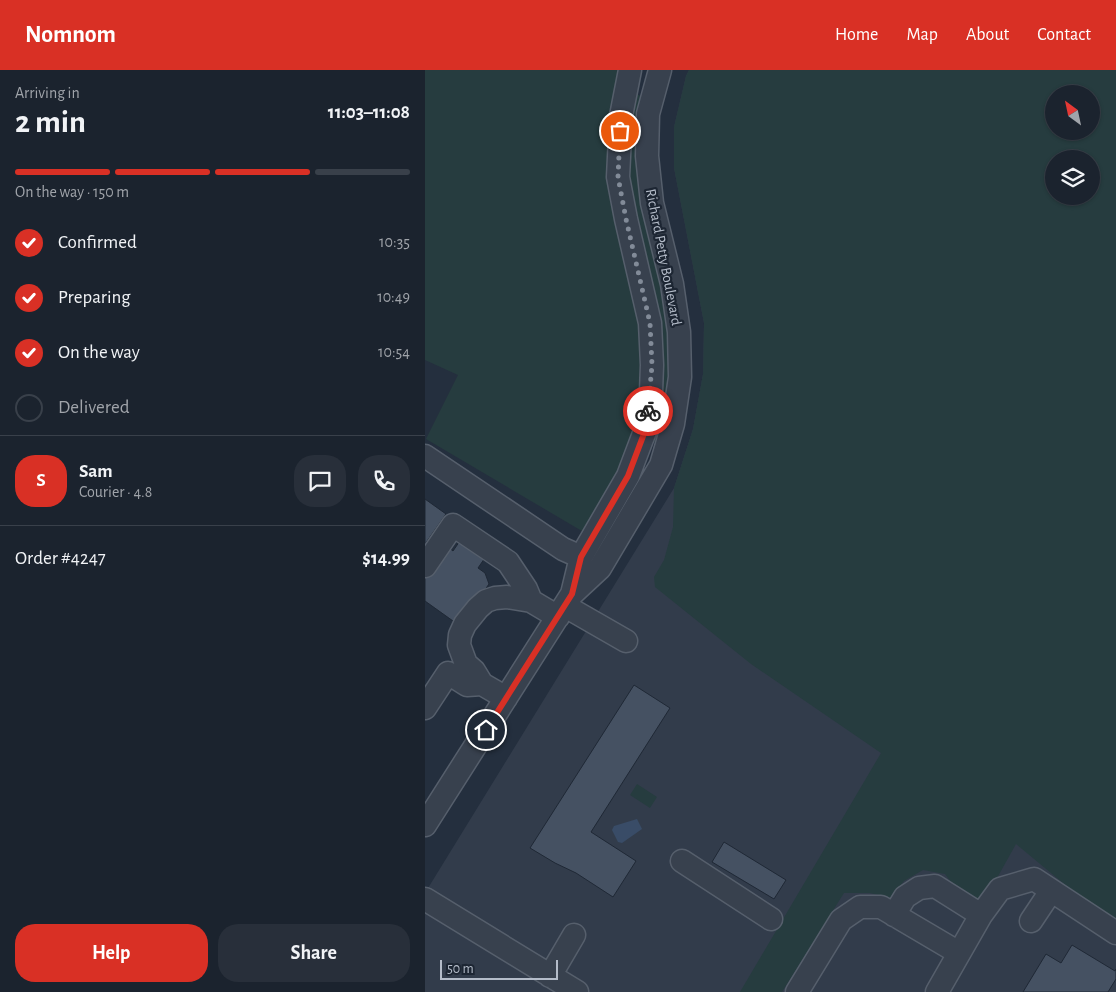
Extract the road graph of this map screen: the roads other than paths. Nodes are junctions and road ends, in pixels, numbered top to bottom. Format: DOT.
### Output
graph roads {
  1 [pos="630,70"];
  2 [pos="660,70"];
  3 [pos="425,456"];
  4 [pos="581,557"];
  5 [pos="425,566"];
  6 [pos="531,601"];
  7 [pos="565,606"];
  8 [pos="626,642"];
  9 [pos="481,684"];
  10 [pos="506,698"];
  11 [pos="426,705"];
  12 [pos="425,825"];
  13 [pos="682,861"];
  14 [pos="1051,891"];
  15 [pos="425,899"];
  16 [pos="894,915"];
  17 [pos="981,916"];
  18 [pos="771,919"];
  19 [pos="1031,921"];
  20 [pos="1116,933"];
  21 [pos="575,935"];
  22 [pos="959,953"];
  23 [pos="561,986"];
  24 [pos="797,992"];
  25 [pos="937,992"];
  1 -- 4 [label="street, Richard Petty Boulevard"];
  2 -- 7 [label="street, Richard Petty Boulevard"];
  3 -- 4 [label="street"];
  4 -- 7 [label="street, Richard Petty Boulevard"];
  5 -- 6 [label="street"];
  6 -- 7 [label="street"];
  6 -- 9 [label="street"];
  7 -- 8 [label="street"];
  7 -- 10 [label="street, Richard Petty Boulevard"];
  9 -- 10 [label="street"];
  9 -- 11 [label="street"];
  10 -- 12 [label="street, Richard Petty Boulevard"];
  13 -- 18 [label="street"];
  14 -- 17 [label="street"];
  14 -- 19 [label="street"];
  14 -- 20 [label="street"];
  15 -- 23 [label="street"];
  16 -- 17 [label="street"];
  16 -- 22 [label="street"];
  16 -- 24 [label="street"];
  17 -- 22 [label="street"];
  21 -- 23 [label="street"];
  22 -- 25 [label="street"];
}
